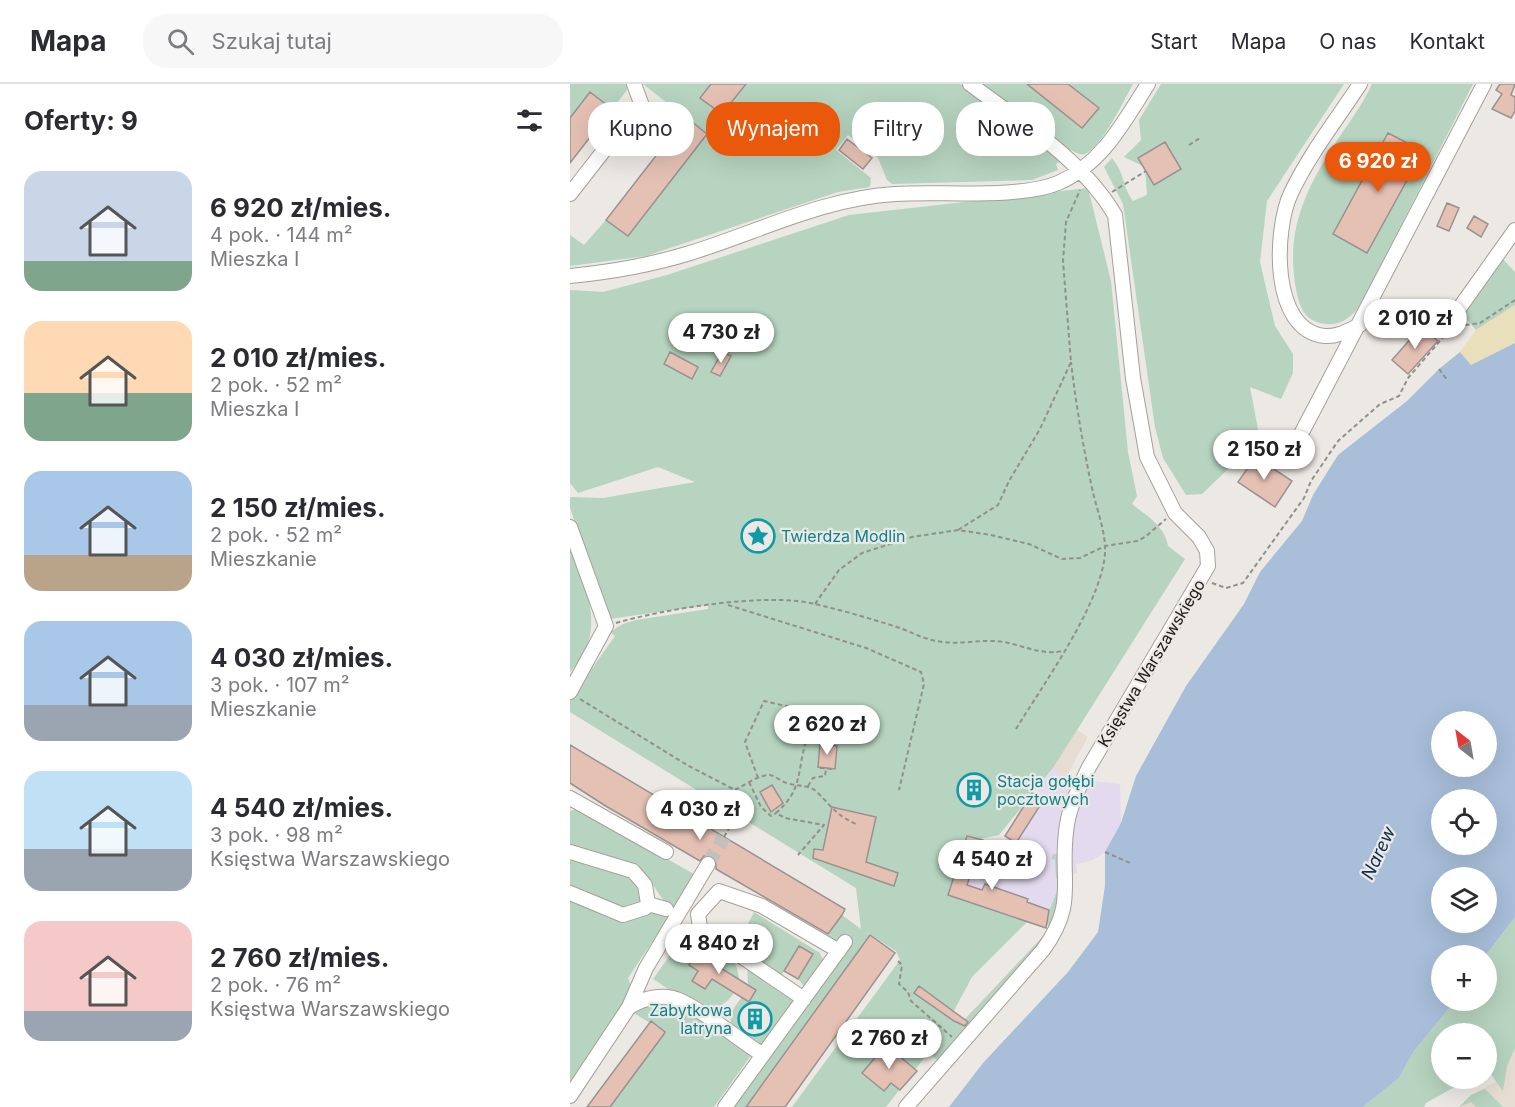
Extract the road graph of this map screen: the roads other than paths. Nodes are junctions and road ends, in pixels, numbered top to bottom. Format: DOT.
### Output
graph roads {
  1 [pos="634,84"];
  2 [pos="970,84"];
  3 [pos="1148,84"];
  4 [pos="1360,84"];
  5 [pos="1484,84"];
  6 [pos="1082,177"];
  7 [pos="570,194"];
  8 [pos="1515,230"];
  9 [pos="570,276"];
  10 [pos="1360,325"];
  11 [pos="1452,327"];
  12 [pos="1300,436"];
  13 [pos="570,527"];
  14 [pos="575,695"];
  15 [pos="570,798"];
  16 [pos="570,852"];
  17 [pos="666,852"];
  18 [pos="708,864"];
  19 [pos="570,894"];
  20 [pos="648,904"];
  21 [pos="666,909"];
  22 [pos="804,999"];
  23 [pos="629,1006"];
  24 [pos="763,1055"];
  25 [pos="570,1096"];
  26 [pos="725,1107"];
  27 [pos="906,1107"];
  1 -- 7 [label="street"];
  2 -- 6 [label="street"];
  3 -- 6 [label="street"];
  4 -- 10 [label="street"];
  5 -- 10 [label="street"];
  6 -- 9 [label="street"];
  6 -- 27 [label="street, Księstwa Warszawskiego"];
  8 -- 11 [label="street"];
  10 -- 12 [label="street"];
  13 -- 14 [label="street"];
  15 -- 17 [label="street"];
  16 -- 20 [label="street"];
  18 -- 23 [label="street"];
  19 -- 20 [label="street"];
  20 -- 21 [label="street"];
  22 -- 22 [label="street"];
  22 -- 24 [label="street"];
  23 -- 24 [label="street"];
  23 -- 25 [label="street"];
  24 -- 26 [label="street"];
}
